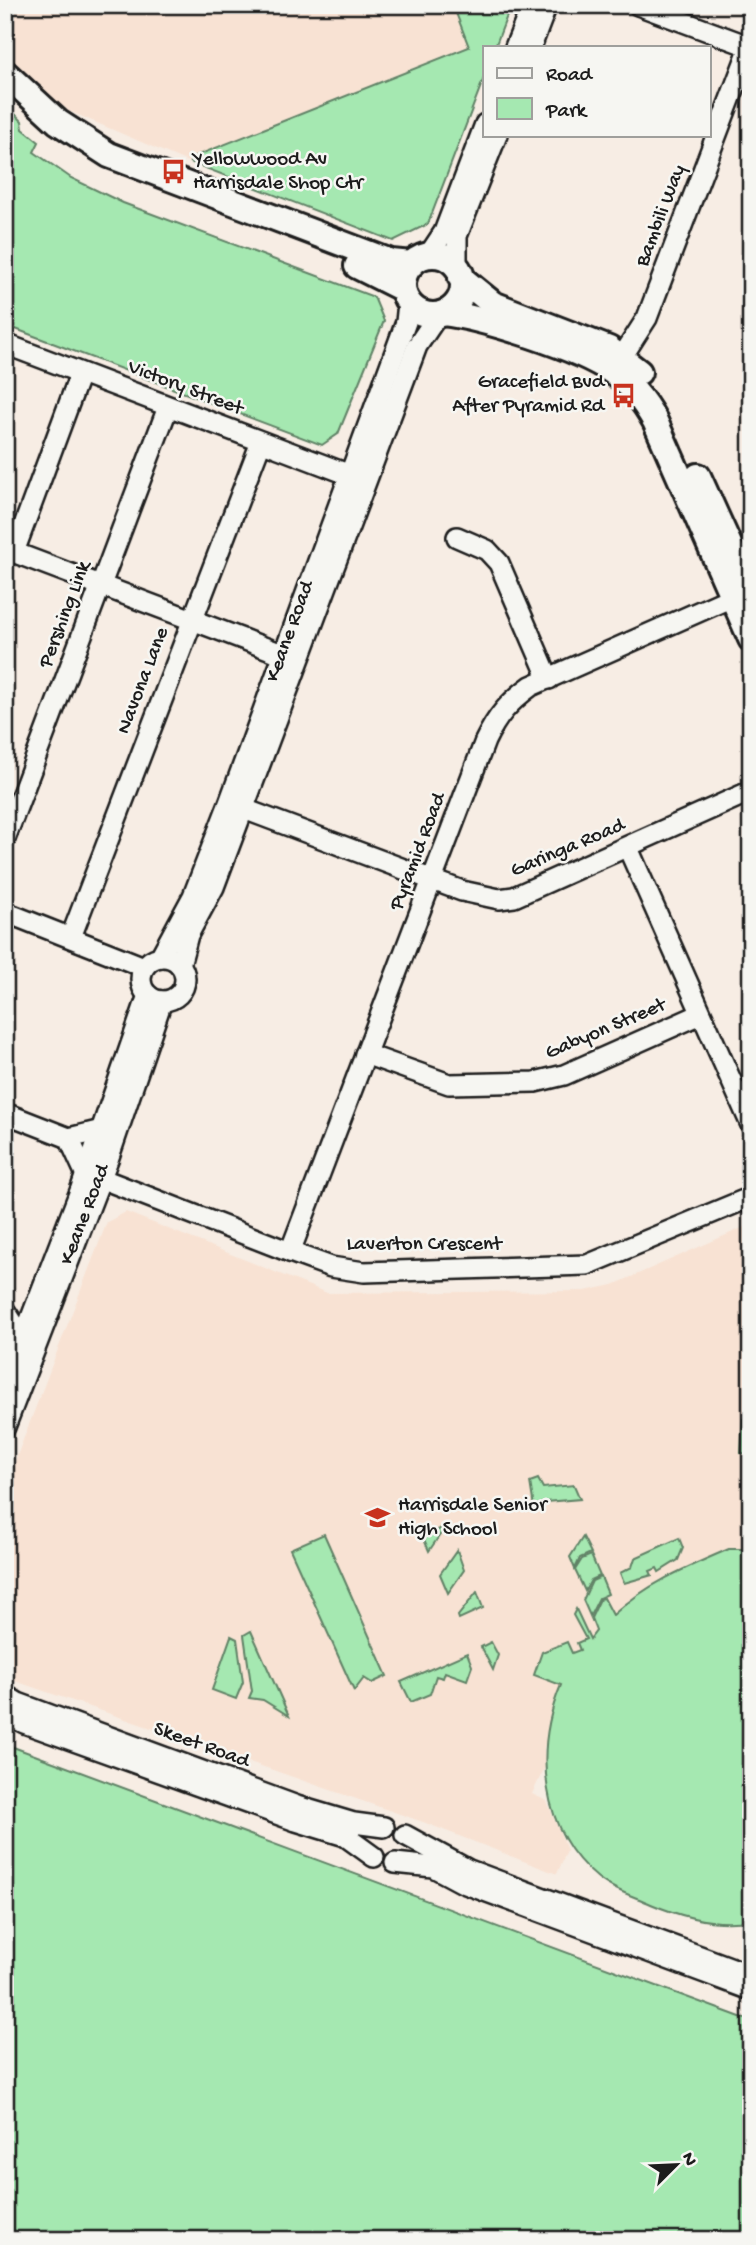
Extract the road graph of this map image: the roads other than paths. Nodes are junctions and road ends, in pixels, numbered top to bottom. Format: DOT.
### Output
graph roads {
  1 [pos="532,5"];
  2 [pos="547,5"];
  3 [pos="638,5"];
  4 [pos="515,46"];
  5 [pos="531,46"];
  6 [pos="751,47"];
  7 [pos="5,73"];
  8 [pos="5,97"];
  9 [pos="483,129"];
  10 [pos="497,136"];
  11 [pos="420,260"];
  12 [pos="459,273"];
  13 [pos="406,296"];
  14 [pos="441,314"];
  15 [pos="5,344"];
  16 [pos="622,357"];
  17 [pos="80,373"];
  18 [pos="168,407"];
  19 [pos="261,442"];
  20 [pos="350,475"];
  21 [pos="457,537"];
  22 [pos="10,550"];
  23 [pos="102,587"];
  24 [pos="746,592"];
  25 [pos="191,621"];
  26 [pos="751,639"];
  27 [pos="282,654"];
  28 [pos="549,679"];
  29 [pos="750,793"];
  30 [pos="244,809"];
  31 [pos="5,839"];
  32 [pos="628,848"];
  33 [pos="433,879"];
  34 [pos="5,912"];
  35 [pos="71,937"];
  36 [pos="152,962"];
  37 [pos="180,965"];
  38 [pos="155,998"];
  39 [pos="701,1014"];
  40 [pos="365,1054"];
  41 [pos="5,1113"];
  42 [pos="751,1125"];
  43 [pos="102,1130"];
  44 [pos="69,1138"];
  45 [pos="93,1176"];
  46 [pos="751,1197"];
  47 [pos="290,1252"];
  48 [pos="36,1302"];
  49 [pos="6,1312"];
  50 [pos="21,1342"];
  51 [pos="5,1385"];
  52 [pos="5,1427"];
  53 [pos="5,1695"];
  54 [pos="5,1713"];
  55 [pos="384,1827"];
  56 [pos="405,1835"];
  57 [pos="374,1857"];
  58 [pos="395,1863"];
  59 [pos="751,1975"];
  60 [pos="751,1990"];
  1 -- 4 [label="street"];
  2 -- 5 [label="street"];
  3 -- 6 [label="street"];
  6 -- 16 [label="street, Bambili Way"];
  7 -- 11 [label="street"];
  8 -- 13 [label="street"];
  9 -- 11 [label="street, Keane Road"];
  10 -- 12 [label="street, Keane Road"];
  11 -- 12 [label="street"];
  11 -- 13 [label="street, Keane Road"];
  12 -- 14 [label="street, Keane Road"];
  12 -- 16 [label="street"];
  13 -- 14 [label="street"];
  13 -- 20 [label="street, Keane Road"];
  14 -- 24 [label="street"];
  14 -- 30 [label="street, Keane Road"];
  15 -- 17 [label="street, Victory Street"];
  16 -- 24 [label="street"];
  17 -- 18 [label="street, Victory Street"];
  17 -- 22 [label="street"];
  18 -- 19 [label="street, Victory Street"];
  18 -- 23 [label="street, Pershing Link"];
  19 -- 20 [label="street, Victory Street"];
  19 -- 25 [label="street, Navona Lane"];
  20 -- 27 [label="street, Keane Road"];
  21 -- 28 [label="street"];
  22 -- 23 [label="street"];
  23 -- 25 [label="street"];
  23 -- 31 [label="street, Pershing Link"];
  24 -- 26 [label="street"];
  24 -- 28 [label="street, Pyramid Road"];
  25 -- 27 [label="street"];
  25 -- 35 [label="street, Navona Lane"];
  27 -- 36 [label="street, Keane Road"];
  28 -- 33 [label="street, Pyramid Road"];
  29 -- 32 [label="street, Garinga Road"];
  30 -- 33 [label="street, Garinga Road"];
  30 -- 37 [label="street, Keane Road"];
  32 -- 33 [label="street, Garinga Road"];
  32 -- 39 [label="street"];
  33 -- 40 [label="street, Pyramid Road"];
  34 -- 35 [label="street"];
  35 -- 36 [label="street"];
  36 -- 37 [label="street"];
  36 -- 38 [label="street, Keane Road"];
  37 -- 38 [label="street, Keane Road"];
  38 -- 43 [label="street, Keane Road"];
  38 -- 45 [label="street, Keane Road"];
  39 -- 40 [label="street, Gabyon Street"];
  39 -- 42 [label="street"];
  40 -- 47 [label="street, Pyramid Road"];
  41 -- 44 [label="street"];
  43 -- 44 [label="street"];
  43 -- 45 [label="street, Keane Road"];
  44 -- 45 [label="street"];
  45 -- 47 [label="street, Laverton Crescent"];
  45 -- 48 [label="street, Keane Road"];
  45 -- 52 [label="street, Keane Road"];
  46 -- 47 [label="street, Laverton Crescent"];
  48 -- 49 [label="street"];
  48 -- 50 [label="street, Keane Road"];
  49 -- 50 [label="street"];
  50 -- 51 [label="street, Keane Road"];
  53 -- 55 [label="street, Skeet Road"];
  54 -- 57 [label="street, Skeet Road"];
  55 -- 56 [label="street"];
  55 -- 57 [label="street"];
  56 -- 58 [label="street"];
  56 -- 59 [label="street"];
  57 -- 58 [label="street"];
  58 -- 60 [label="street"];
}
